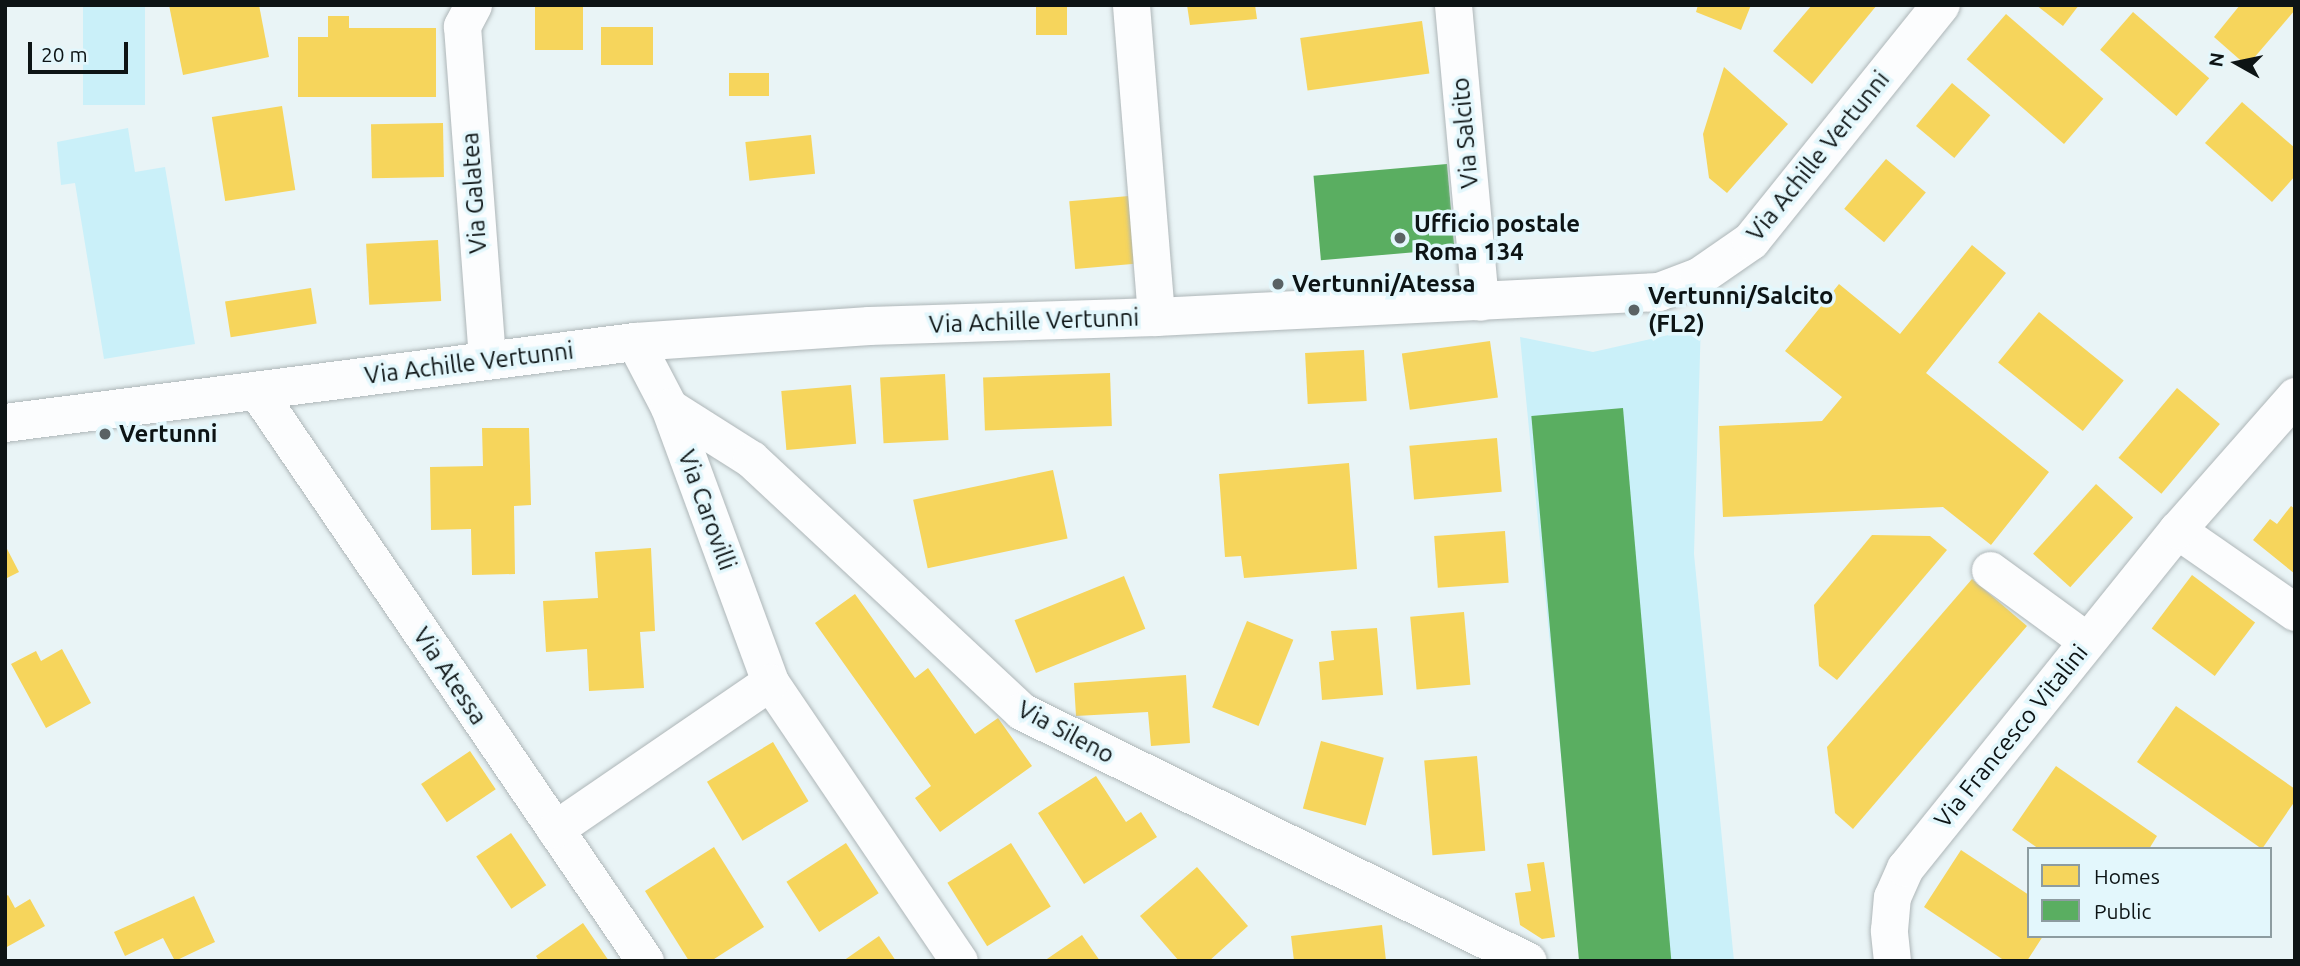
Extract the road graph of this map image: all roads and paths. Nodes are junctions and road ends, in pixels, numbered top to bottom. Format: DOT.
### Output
graph roads {
  1 [pos="1131,5"];
  2 [pos="1453,5"];
  3 [pos="1941,5"];
  4 [pos="465,12"];
  5 [pos="1480,302"];
  6 [pos="1156,317"];
  7 [pos="635,342"];
  8 [pos="487,360"];
  9 [pos="256,390"];
  10 [pos="2295,396"];
  11 [pos="669,407"];
  12 [pos="5,423"];
  13 [pos="2177,530"];
  14 [pos="1990,570"];
  15 [pos="2295,612"];
  16 [pos="2087,641"];
  17 [pos="770,682"];
  18 [pos="555,829"];
  19 [pos="645,961"];
  20 [pos="959,961"];
  21 [pos="1528,961"];
  22 [pos="1892,961"];
  1 -- 6 [label="street"];
  2 -- 5 [label="street, Via Salcito"];
  3 -- 5 [label="street, Via Achille Vertunni"];
  4 -- 8 [label="street, Via Galatea"];
  5 -- 6 [label="street, Via Achille Vertunni"];
  6 -- 7 [label="street, Via Achille Vertunni"];
  7 -- 8 [label="street, Via Achille Vertunni"];
  7 -- 11 [label="street, Via Carovilli"];
  8 -- 9 [label="street, Via Achille Vertunni"];
  9 -- 12 [label="street, Via Achille Vertunni"];
  9 -- 18 [label="street, Via Atessa"];
  10 -- 13 [label="street, Via Francesco Vitalini"];
  11 -- 17 [label="street, Via Carovilli"];
  11 -- 21 [label="street, Via Sileno"];
  13 -- 15 [label="street"];
  13 -- 16 [label="street, Via Francesco Vitalini"];
  14 -- 16 [label="street"];
  16 -- 22 [label="street, Via Francesco Vitalini"];
  17 -- 18 [label="street"];
  17 -- 20 [label="street, Via Carovilli"];
  18 -- 19 [label="street, Via Atessa"];
}
